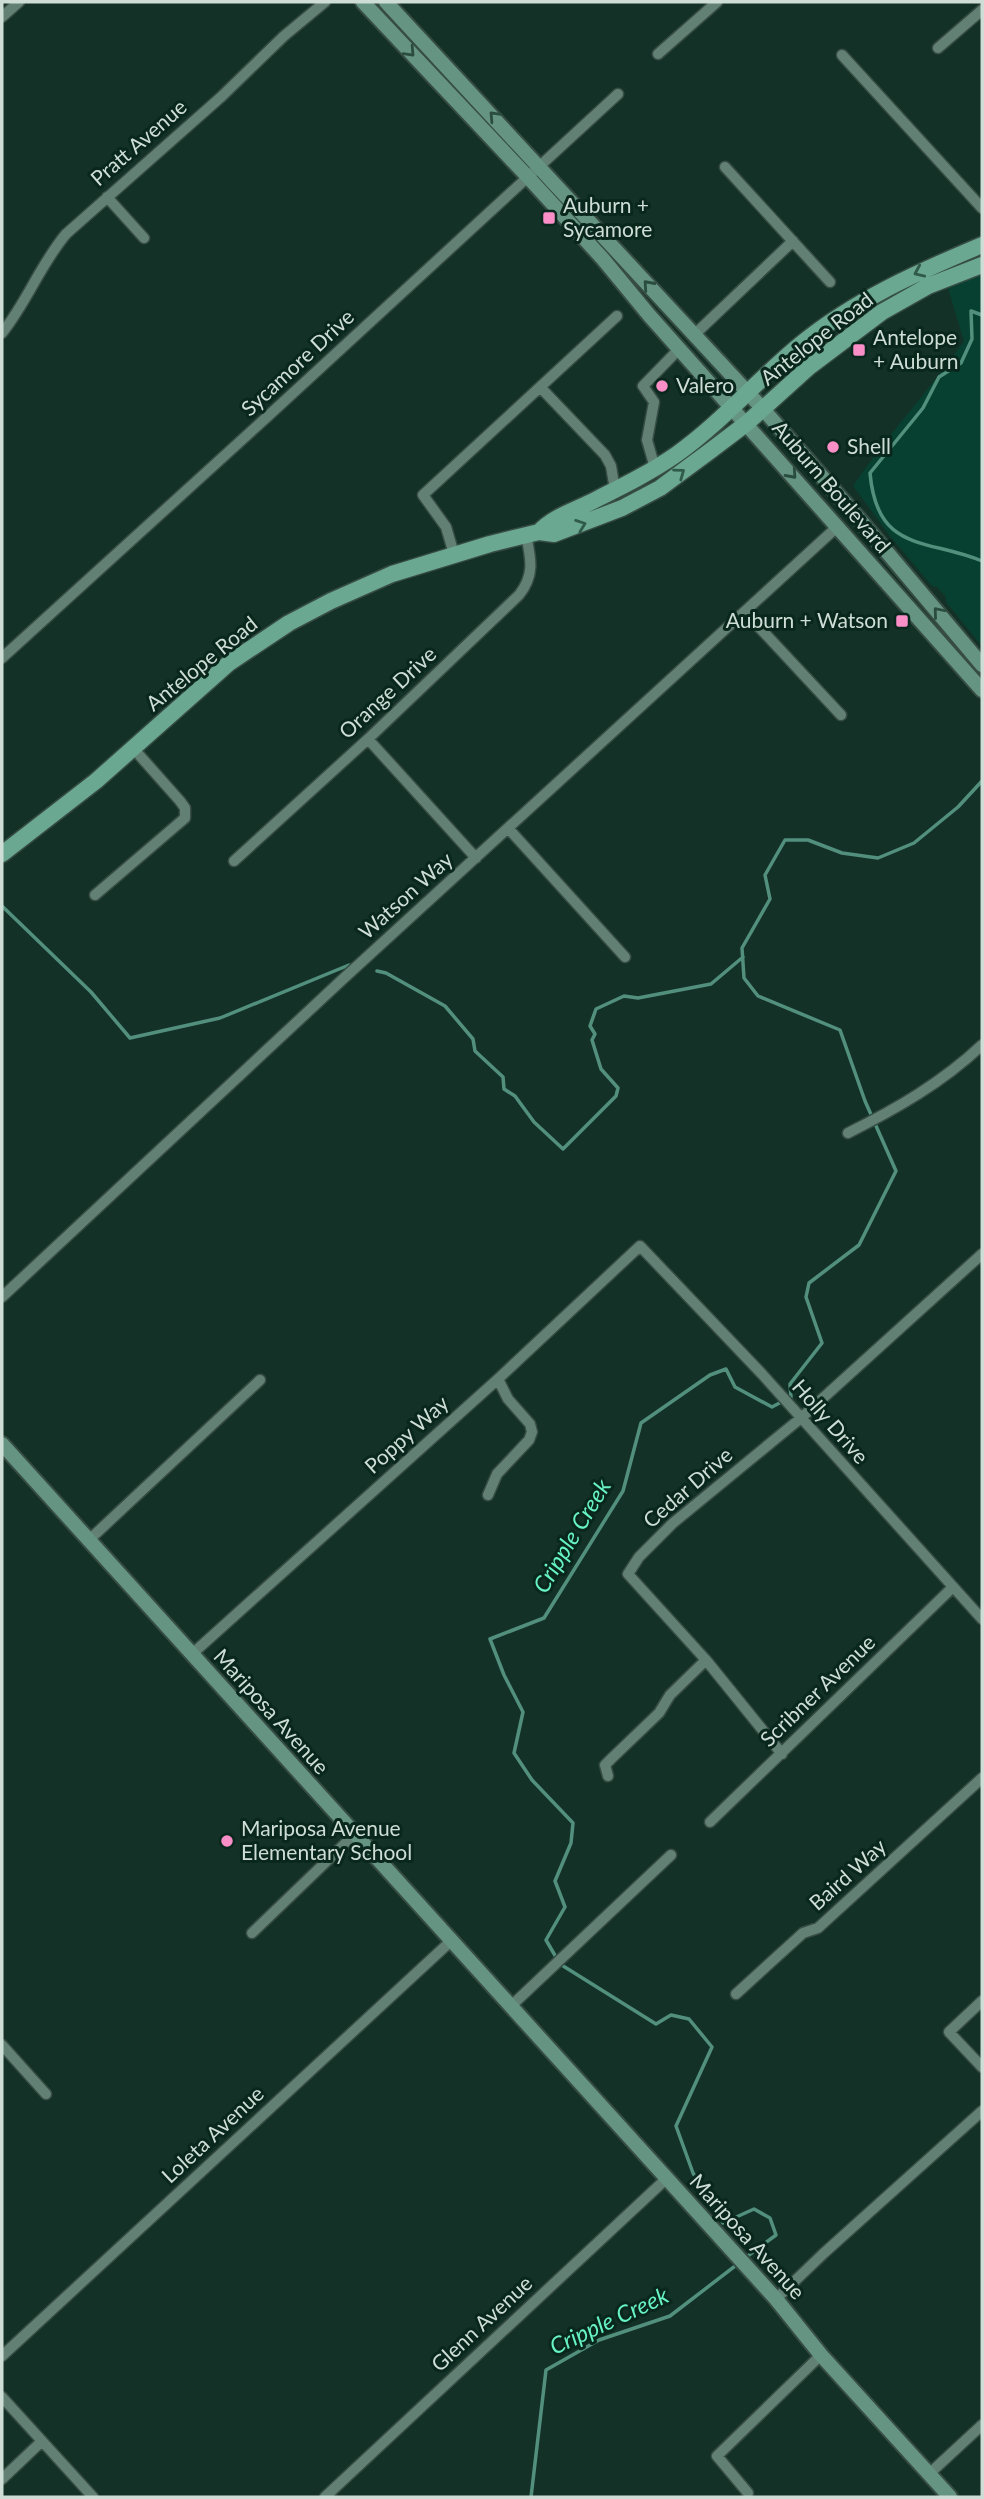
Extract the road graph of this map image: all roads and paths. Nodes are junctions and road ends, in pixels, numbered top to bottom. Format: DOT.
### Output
graph roads {
  1 [pos="19,2"];
  2 [pos="325,2"];
  3 [pos="363,2"];
  4 [pos="386,2"];
  5 [pos="717,2"];
  6 [pos="982,10"];
  7 [pos="2,17"];
  8 [pos="938,48"];
  9 [pos="658,54"];
  10 [pos="842,55"];
  11 [pos="618,94"];
  12 [pos="540,166"];
  13 [pos="725,167"];
  14 [pos="527,176"];
  15 [pos="107,197"];
  16 [pos="982,208"];
  17 [pos="144,238"];
  18 [pos="793,241"];
  19 [pos="982,246"];
  20 [pos="982,264"];
  21 [pos="830,282"];
  22 [pos="617,316"];
  23 [pos="2,333"];
  24 [pos="694,335"];
  25 [pos="679,349"];
  26 [pos="541,387"];
  27 [pos="748,393"];
  28 [pos="733,408"];
  29 [pos="763,409"];
  30 [pos="747,423"];
  31 [pos="655,468"];
  32 [pos="615,490"];
  33 [pos="837,527"];
  34 [pos="532,533"];
  35 [pos="454,554"];
  36 [pos="745,612"];
  37 [pos="2,657"];
  38 [pos="982,665"];
  39 [pos="982,690"];
  40 [pos="841,715"];
  41 [pos="368,739"];
  42 [pos="133,748"];
  43 [pos="508,828"];
  44 [pos="2,854"];
  45 [pos="476,859"];
  46 [pos="234,861"];
  47 [pos="95,895"];
  48 [pos="625,957"];
  49 [pos="982,1045"];
  50 [pos="849,1133"];
  51 [pos="647,1251"];
  52 [pos="982,1254"];
  53 [pos="2,1297"];
  54 [pos="498,1379"];
  55 [pos="260,1380"];
  56 [pos="801,1418"];
  57 [pos="2,1444"];
  58 [pos="488,1495"];
  59 [pos="89,1540"];
  60 [pos="953,1587"];
  61 [pos="982,1619"];
  62 [pos="191,1655"];
  63 [pos="706,1660"];
  64 [pos="782,1754"];
  65 [pos="608,1776"];
  66 [pos="982,1778"];
  67 [pos="710,1822"];
  68 [pos="354,1835"];
  69 [pos="671,1855"];
  70 [pos="252,1933"];
  71 [pos="451,1941"];
  72 [pos="736,1994"];
  73 [pos="982,2001"];
  74 [pos="511,2006"];
  75 [pos="2,2045"];
  76 [pos="982,2067"];
  77 [pos="46,2094"];
  78 [pos="982,2111"];
  79 [pos="666,2179"];
  80 [pos="776,2299"];
  81 [pos="821,2355"];
  82 [pos="2,2356"];
  83 [pos="2,2397"];
  84 [pos="982,2425"];
  85 [pos="42,2441"];
  86 [pos="929,2474"];
  87 [pos="2,2479"];
  88 [pos="748,2493"];
  89 [pos="93,2497"];
  90 [pos="325,2497"];
  91 [pos="950,2497"];
  1 -- 7 [label="street"];
  2 -- 15 [label="street, Pratt Avenue"];
  3 -- 14 [label="main road, Auburn Boulevard, one-way"];
  12 -- 4 [label="main road, Auburn Boulevard, one-way"];
  5 -- 9 [label="street"];
  6 -- 8 [label="street"];
  10 -- 16 [label="street"];
  11 -- 12 [label="street, Sycamore Drive"];
  12 -- 14 [label="street, Sycamore Drive"];
  24 -- 12 [label="main road, Auburn Boulevard, one-way"];
  13 -- 18 [label="street"];
  14 -- 25 [label="main road, Auburn Boulevard"];
  14 -- 37 [label="street, Sycamore Drive"];
  15 -- 17 [label="street"];
  15 -- 23 [label="street, Pratt Avenue"];
  18 -- 21 [label="street"];
  18 -- 24 [label="street"];
  19 -- 27 [label="main road, Antelope Road, one-way"];
  20 -- 29 [label="main road, Antelope Road"];
  22 -- 26 [label="street"];
  24 -- 27 [label="main road, Auburn Boulevard"];
  25 -- 28 [label="main road, Auburn Boulevard"];
  25 -- 31 [label="street"];
  26 -- 32 [label="street"];
  26 -- 35 [label="street"];
  27 -- 28 [label="main road, Antelope Road"];
  27 -- 29 [label="main road, Auburn Boulevard"];
  28 -- 30 [label="main road, Auburn Boulevard"];
  28 -- 31 [label="main road, Antelope Road"];
  29 -- 30 [label="main road, Antelope Road"];
  38 -- 29 [label="main road, Auburn Boulevard, one-way"];
  30 -- 33 [label="main road, Auburn Boulevard, one-way"];
  34 -- 30 [label="main road, Antelope Road, one-way"];
  31 -- 32 [label="main road, Antelope Road"];
  32 -- 34 [label="main road, Antelope Road"];
  33 -- 36 [label="street, Watson Way"];
  33 -- 39 [label="main road, Auburn Boulevard"];
  34 -- 35 [label="main road, Antelope Road"];
  34 -- 41 [label="street, Orange Drive"];
  35 -- 42 [label="main road, Antelope Road"];
  36 -- 40 [label="street"];
  36 -- 43 [label="street, Watson Way"];
  41 -- 45 [label="street"];
  41 -- 46 [label="street, Orange Drive"];
  42 -- 44 [label="main road, Antelope Road"];
  42 -- 47 [label="street"];
  43 -- 45 [label="street, Watson Way"];
  43 -- 48 [label="street"];
  45 -- 53 [label="street, Watson Way"];
  49 -- 50 [label="street"];
  51 -- 54 [label="street, Poppy Way"];
  51 -- 56 [label="street, Holly Drive"];
  52 -- 56 [label="street, Cedar Drive"];
  54 -- 58 [label="street"];
  54 -- 62 [label="street, Poppy Way"];
  55 -- 59 [label="street"];
  56 -- 60 [label="street, Holly Drive"];
  56 -- 63 [label="street, Cedar Drive"];
  57 -- 59 [label="main road, Mariposa Avenue"];
  59 -- 62 [label="main road, Mariposa Avenue"];
  60 -- 61 [label="street, Holly Drive"];
  60 -- 64 [label="street, Scribner Avenue"];
  62 -- 68 [label="main road, Mariposa Avenue"];
  63 -- 64 [label="street"];
  63 -- 65 [label="street"];
  64 -- 67 [label="street, Scribner Avenue"];
  66 -- 72 [label="street, Baird Way"];
  68 -- 70 [label="street"];
  68 -- 71 [label="main road, Mariposa Avenue"];
  69 -- 74 [label="street"];
  71 -- 74 [label="main road, Mariposa Avenue"];
  71 -- 82 [label="street, Loleta Avenue"];
  73 -- 76 [label="street"];
  74 -- 79 [label="main road, Mariposa Avenue"];
  75 -- 77 [label="street"];
  78 -- 80 [label="street"];
  79 -- 80 [label="main road, Mariposa Avenue"];
  79 -- 90 [label="street, Glenn Avenue"];
  80 -- 81 [label="main road, Mariposa Avenue"];
  81 -- 86 [label="main road, Mariposa Avenue"];
  81 -- 88 [label="street"];
  83 -- 85 [label="street"];
  84 -- 86 [label="street"];
  85 -- 87 [label="street"];
  85 -- 89 [label="street"];
  86 -- 91 [label="main road, Mariposa Avenue"];
}
